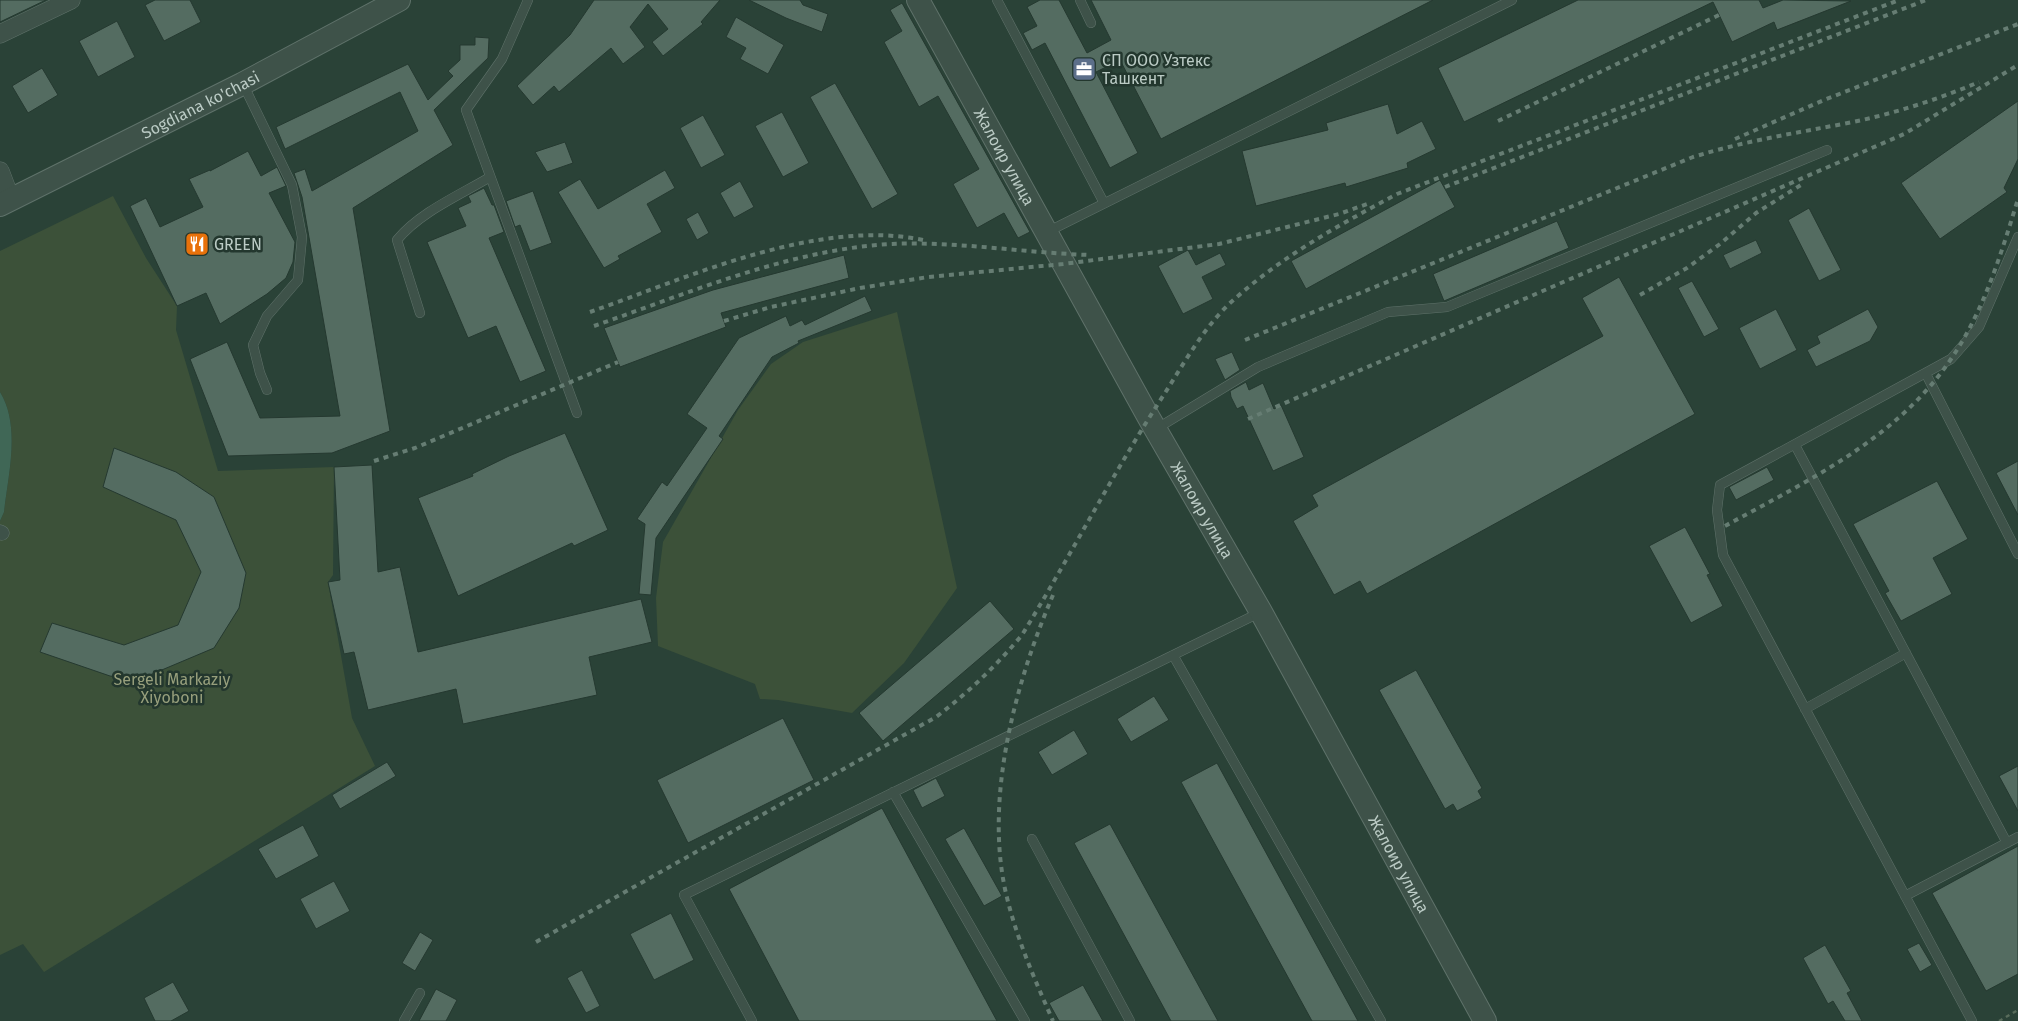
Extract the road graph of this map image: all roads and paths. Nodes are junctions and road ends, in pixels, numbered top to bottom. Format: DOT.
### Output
graph roads {
  1 [pos="70,0"];
  2 [pos="399,0"];
  3 [pos="528,0"];
  4 [pos="918,0"];
  5 [pos="996,0"];
  6 [pos="1080,0"];
  7 [pos="1512,0"];
  8 [pos="1091,23"];
  9 [pos="0,34"];
  10 [pos="242,84"];
  11 [pos="1827,150"];
  12 [pos="0,171"];
  13 [pos="490,177"];
  14 [pos="6,202"];
  15 [pos="1104,203"];
  16 [pos="1046,232"];
  17 [pos="2018,237"];
  18 [pos="420,313"];
  19 [pos="1926,374"];
  20 [pos="267,390"];
  21 [pos="577,413"];
  22 [pos="1156,429"];
  23 [pos="1796,445"];
  24 [pos="2018,554"];
  25 [pos="1261,612"];
  26 [pos="1906,652"];
  27 [pos="1174,655"];
  28 [pos="1805,709"];
  29 [pos="894,792"];
  30 [pos="2018,837"];
  31 [pos="1032,839"];
  32 [pos="2007,843"];
  33 [pos="1905,896"];
  34 [pos="420,993"];
  35 [pos="2018,1010"];
  36 [pos="404,1021"];
  37 [pos="752,1021"];
  38 [pos="1025,1021"];
  39 [pos="1130,1021"];
  40 [pos="1380,1021"];
  41 [pos="1485,1021"];
  42 [pos="1972,1021"];
  43 [pos="1999,1021"];
  1 -- 9 [label="street"];
  2 -- 10 [label="street, Sogdiana ko'chasi"];
  3 -- 13 [label="lane"];
  4 -- 16 [label="street, Жалоир улица"];
  5 -- 15 [label="lane"];
  6 -- 8 [label="lane"];
  7 -- 15 [label="lane"];
  10 -- 14 [label="street, Sogdiana ko'chasi"];
  10 -- 20 [label="lane"];
  11 -- 22 [label="lane"];
  12 -- 14 [label="street"];
  13 -- 18 [label="lane"];
  13 -- 21 [label="lane"];
  15 -- 16 [label="lane"];
  16 -- 22 [label="street, Жалоир улица"];
  17 -- 19 [label="lane"];
  19 -- 23 [label="lane"];
  19 -- 24 [label="lane"];
  22 -- 25 [label="street, Жалоир улица"];
  23 -- 26 [label="lane"];
  23 -- 28 [label="lane"];
  25 -- 27 [label="lane"];
  25 -- 41 [label="street, Жалоир улица"];
  26 -- 28 [label="lane"];
  26 -- 32 [label="lane"];
  27 -- 29 [label="lane"];
  27 -- 40 [label="lane"];
  28 -- 33 [label="lane"];
  29 -- 37 [label="lane"];
  29 -- 38 [label="lane"];
  30 -- 32 [label="lane"];
  31 -- 39 [label="lane"];
  32 -- 33 [label="lane"];
  33 -- 42 [label="lane"];
  34 -- 36 [label="lane"];
  35 -- 43 [label="path"];
}
